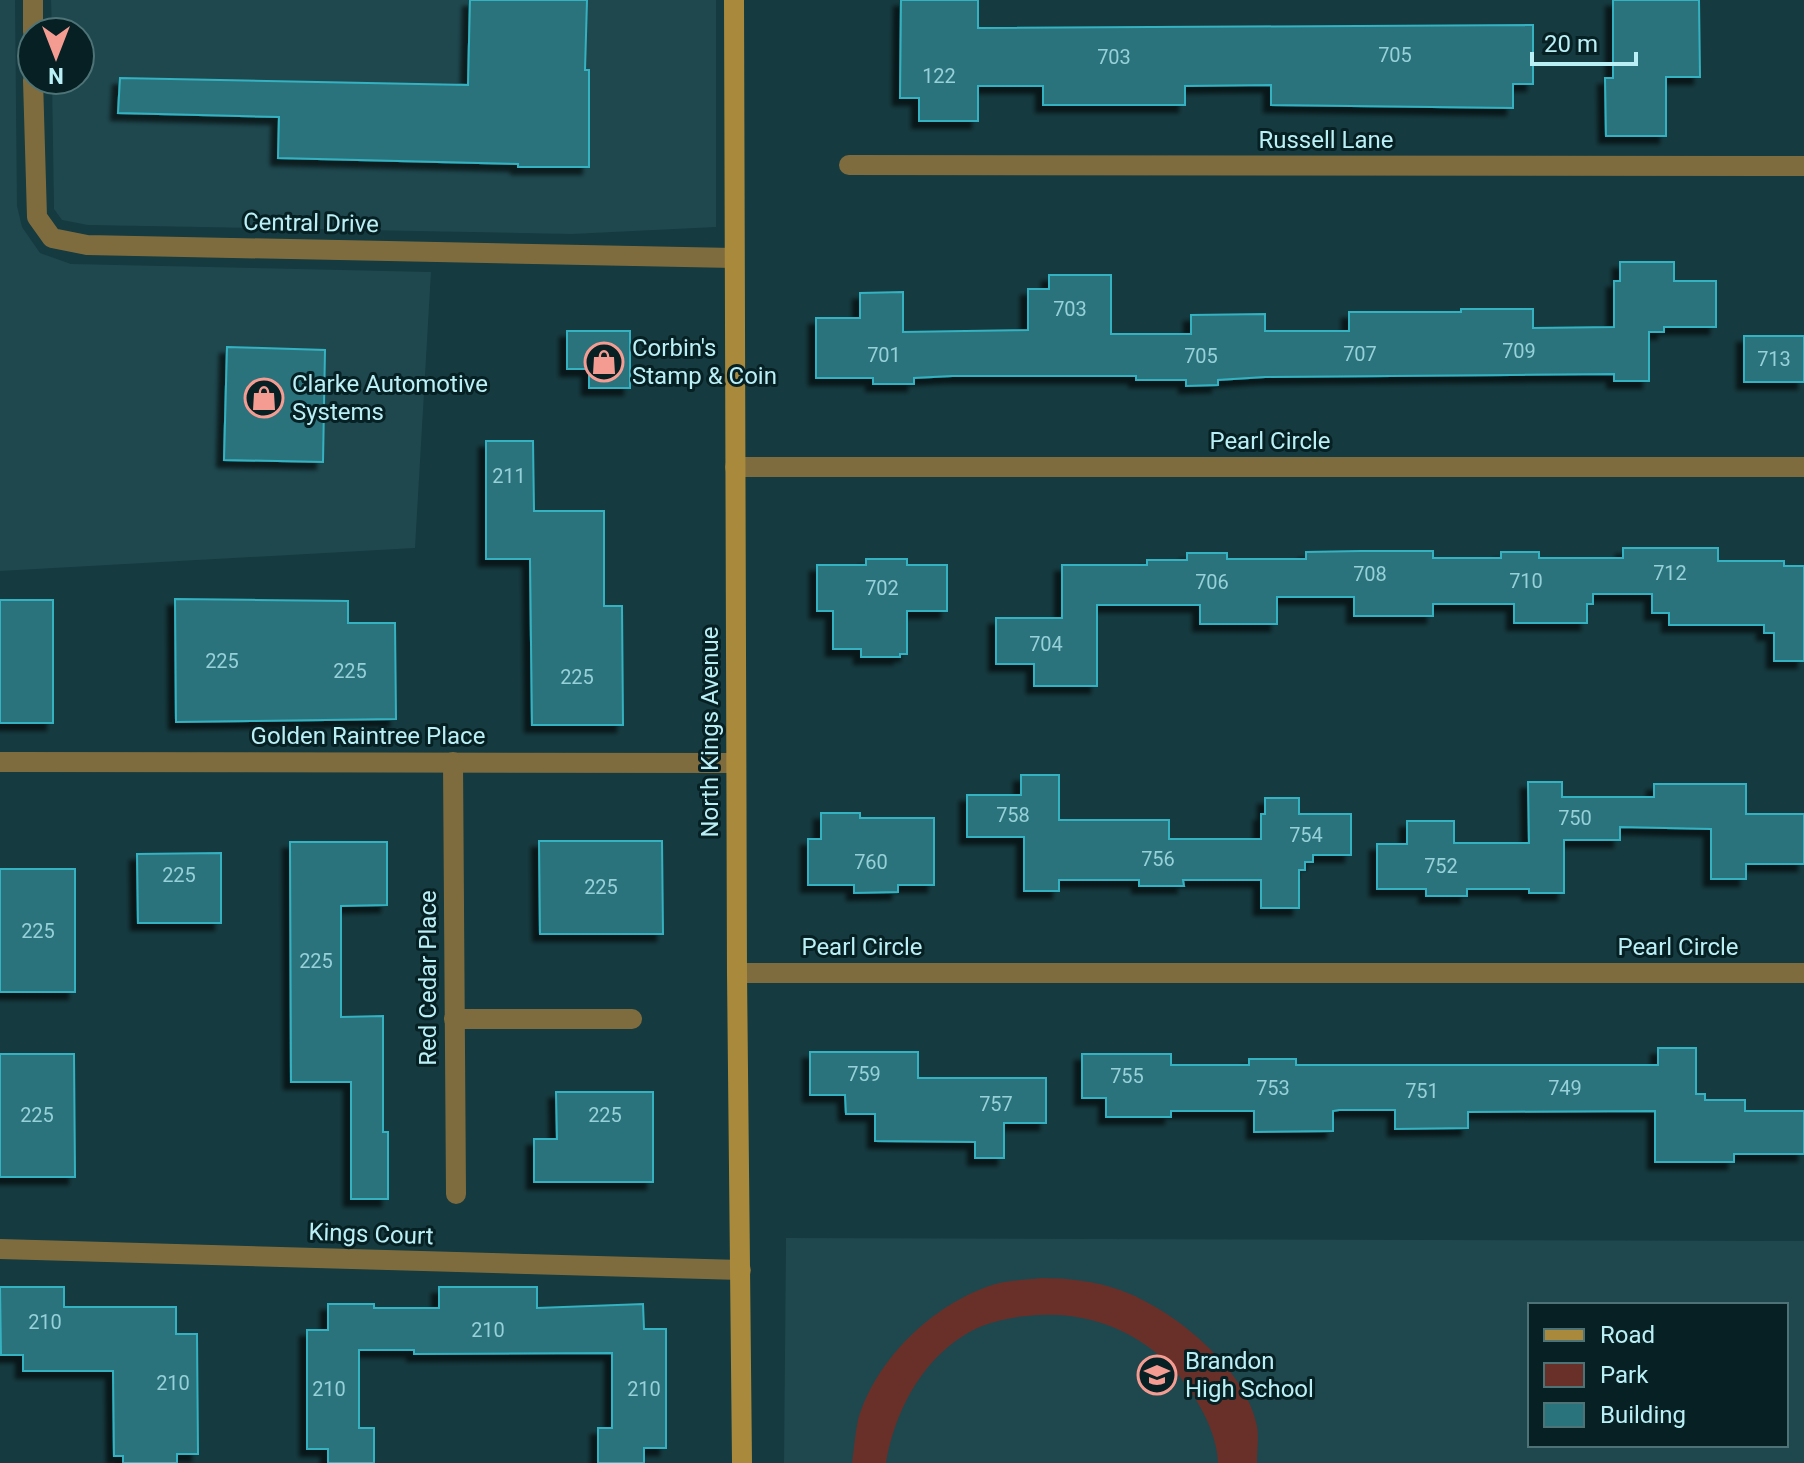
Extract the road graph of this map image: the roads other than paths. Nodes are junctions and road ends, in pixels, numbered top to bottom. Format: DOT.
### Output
graph roads {
  1 [pos="734,0"];
  2 [pos="33,96"];
  3 [pos="849,165"];
  4 [pos="1804,166"];
  5 [pos="734,258"];
  6 [pos="735,467"];
  7 [pos="1804,467"];
  8 [pos="0,762"];
  9 [pos="453,762"];
  10 [pos="736,763"];
  11 [pos="737,973"];
  12 [pos="1804,973"];
  13 [pos="454,1019"];
  14 [pos="632,1019"];
  15 [pos="456,1194"];
  16 [pos="0,1249"];
  17 [pos="741,1270"];
  18 [pos="742,1463"];
  1 -- 5 [label="street, North Kings Avenue"];
  2 -- 5 [label="street, Central Drive"];
  3 -- 4 [label="street, Russell Lane"];
  5 -- 6 [label="street, North Kings Avenue"];
  6 -- 7 [label="street, Pearl Circle"];
  6 -- 10 [label="street, North Kings Avenue"];
  8 -- 9 [label="street, Golden Raintree Place"];
  9 -- 10 [label="street, Golden Raintree Place"];
  9 -- 13 [label="street, Red Cedar Place"];
  10 -- 11 [label="street, North Kings Avenue"];
  11 -- 12 [label="street, Pearl Circle"];
  11 -- 17 [label="street, North Kings Avenue"];
  13 -- 14 [label="street"];
  13 -- 15 [label="street, Red Cedar Place"];
  16 -- 17 [label="street, Kings Court"];
  17 -- 18 [label="street, North Kings Avenue"];
}
